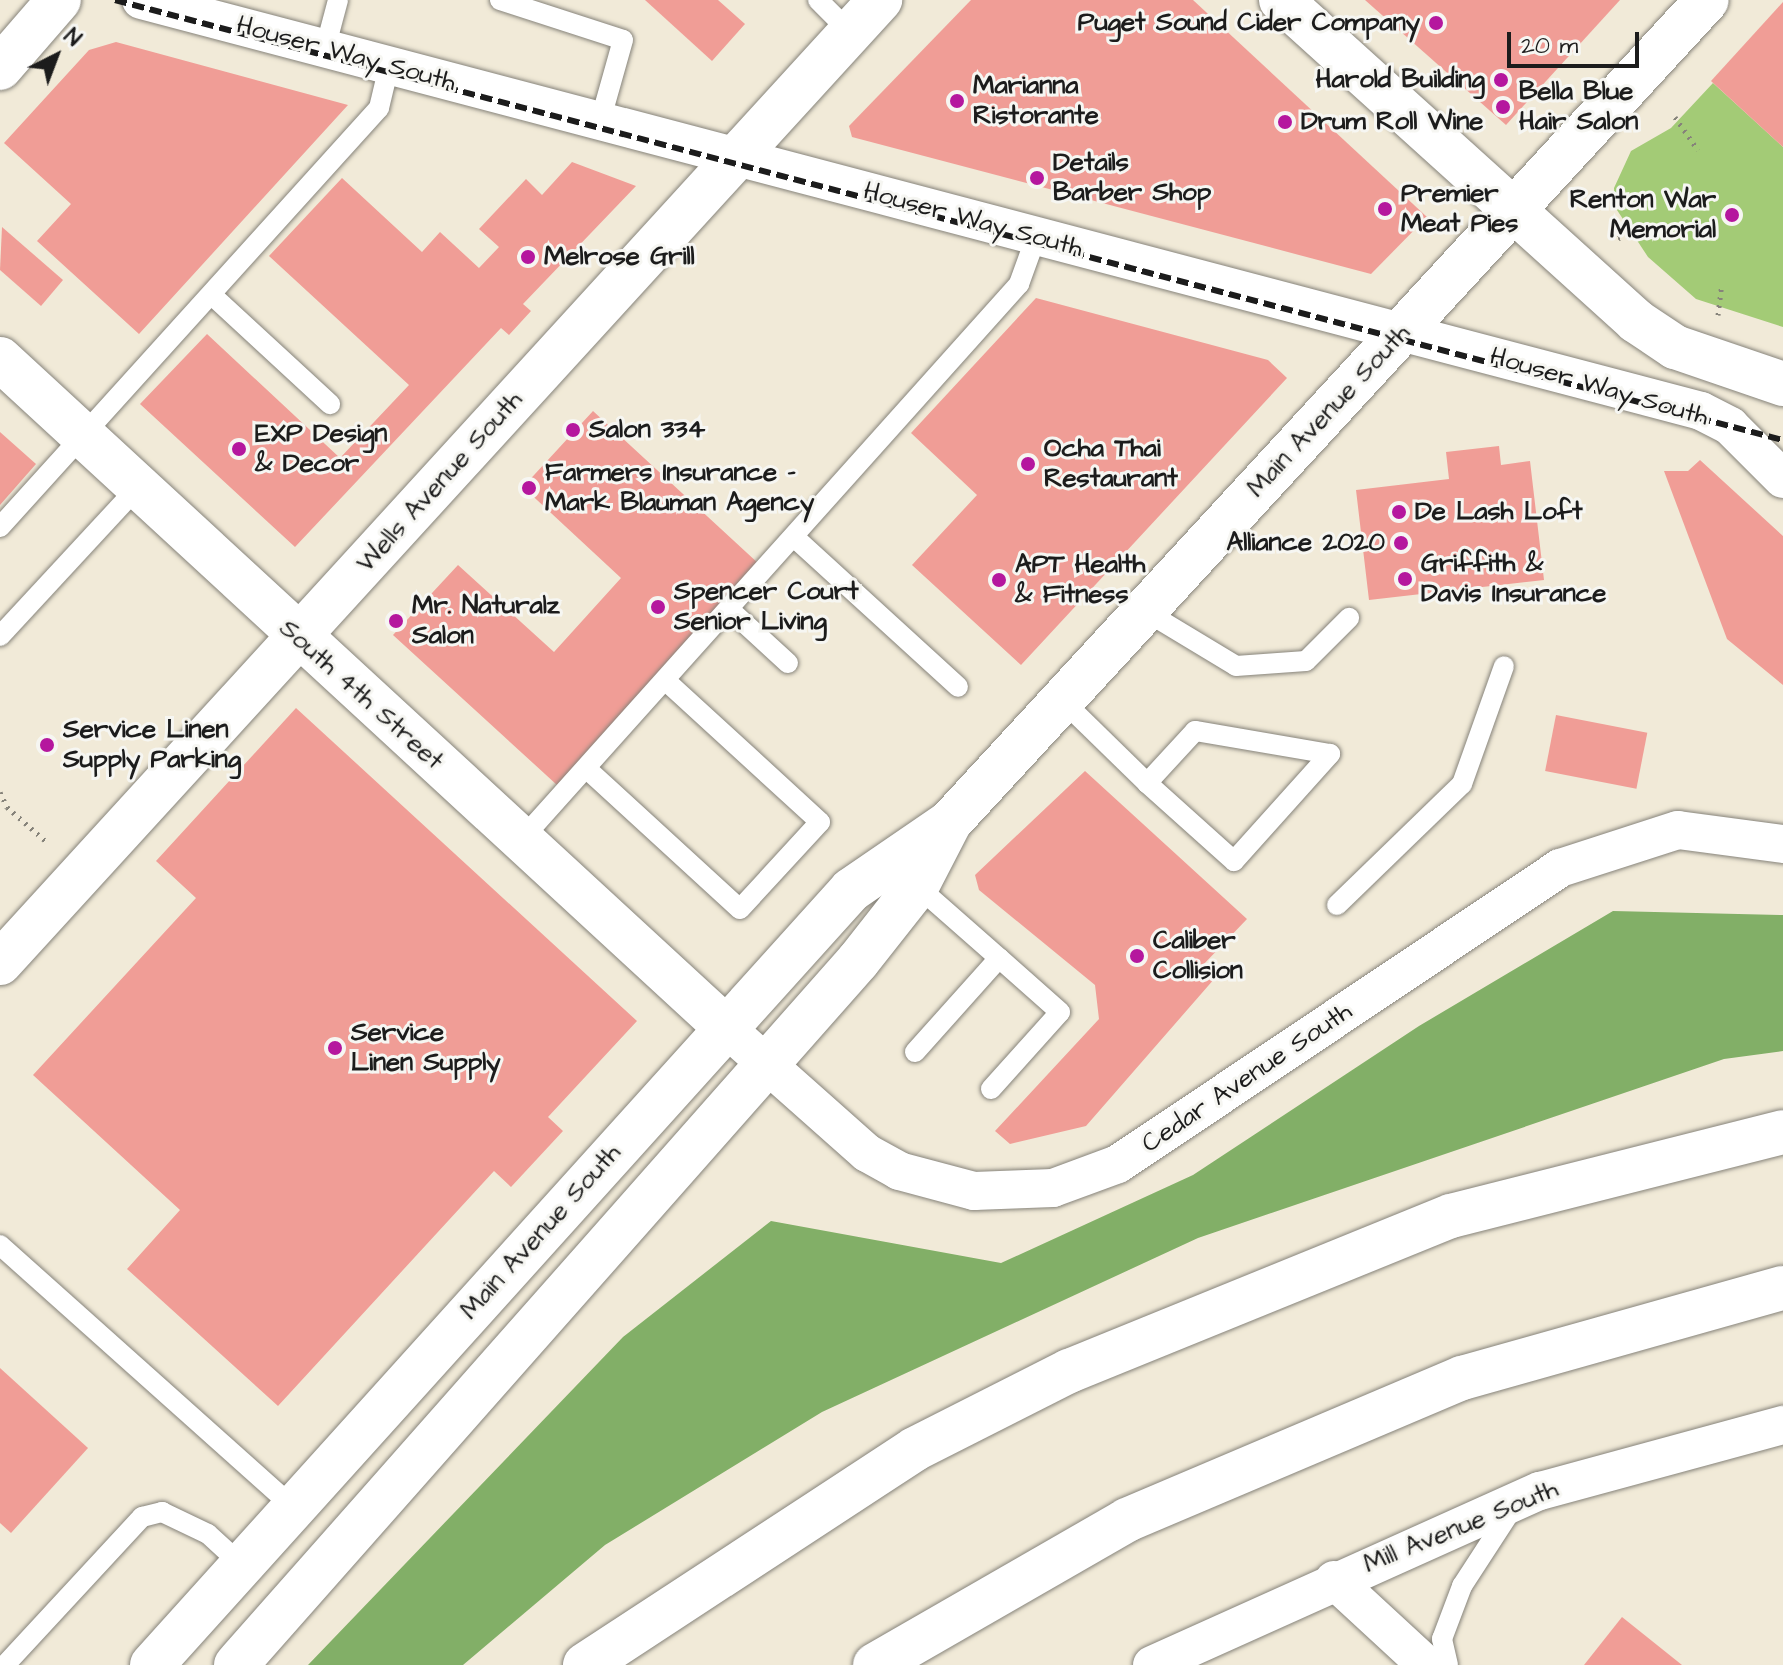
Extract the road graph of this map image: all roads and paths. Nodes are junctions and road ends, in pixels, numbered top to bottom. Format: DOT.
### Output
graph roads {
  1 [pos="59,0"];
  2 [pos="141,0"];
  3 [pos="338,0"];
  4 [pos="500,0"];
  5 [pos="818,0"];
  6 [pos="880,0"];
  7 [pos="1281,0"];
  8 [pos="1689,6"];
  9 [pos="850,32"];
  10 [pos="325,49"];
  11 [pos="389,66"];
  12 [pos="0,68"];
  13 [pos="1675,117"];
  14 [pos="600,122"];
  15 [pos="1698,150"];
  16 [pos="736,157"];
  17 [pos="1512,212"];
  18 [pos="1662,226"];
  19 [pos="1036,237"];
  20 [pos="1618,238"];
  21 [pos="1722,284"];
  22 [pos="214,297"];
  23 [pos="1718,319"];
  24 [pos="1400,334"];
  25 [pos="0,359"];
  26 [pos="1783,384"];
  27 [pos="330,404"];
  28 [pos="82,438"];
  29 [pos="1783,479"];
  30 [pos="137,488"];
  31 [pos="0,527"];
  32 [pos="794,537"];
  33 [pos="729,609"];
  34 [pos="1145,611"];
  35 [pos="1349,618"];
  36 [pos="0,636"];
  37 [pos="297,638"];
  38 [pos="788,663"];
  39 [pos="1504,666"];
  40 [pos="666,681"];
  41 [pos="958,687"];
  42 [pos="1062,700"];
  43 [pos="587,769"];
  44 [pos="1147,783"];
  45 [pos="0,792"];
  46 [pos="950,822"];
  47 [pos="520,841"];
  48 [pos="48,843"];
  49 [pos="1783,844"];
  50 [pos="917,886"];
  51 [pos="1337,905"];
  52 [pos="999,958"];
  53 [pos="0,963"];
  54 [pos="725,1027"];
  55 [pos="915,1052"];
  56 [pos="766,1063"];
  57 [pos="991,1089"];
  58 [pos="1783,1132"];
  59 [pos="0,1245"];
  60 [pos="1783,1288"];
  61 [pos="1783,1425"];
  62 [pos="1520,1499"];
  63 [pos="295,1509"];
  64 [pos="244,1567"];
  65 [pos="1334,1580"];
  66 [pos="1427,1664"];
  67 [pos="5,1665"];
  68 [pos="152,1665"];
  69 [pos="236,1665"];
  70 [pos="585,1665"];
  71 [pos="875,1665"];
  72 [pos="1152,1665"];
  1 -- 12 [label="main road"];
  2 -- 10 [label="street, Houser Way South"];
  3 -- 10 [label="lane"];
  4 -- 14 [label="lane"];
  5 -- 9 [label="lane"];
  6 -- 9 [label="main road, Wells Avenue South"];
  7 -- 17 [label="main road"];
  8 -- 17 [label="main road, Main Avenue South"];
  9 -- 16 [label="main road, Wells Avenue South"];
  10 -- 11 [label="street, Houser Way South"];
  11 -- 14 [label="street, Houser Way South"];
  11 -- 22 [label="lane"];
  13 -- 15 [label="path"];
  14 -- 16 [label="street, Houser Way South"];
  16 -- 19 [label="street, Houser Way South"];
  16 -- 37 [label="main road, Wells Avenue South"];
  17 -- 24 [label="main road, Main Avenue South"];
  17 -- 26 [label="main road, Houser Way South"];
  18 -- 20 [label="path"];
  19 -- 24 [label="street, Houser Way South"];
  19 -- 32 [label="lane"];
  21 -- 23 [label="path"];
  22 -- 27 [label="lane"];
  22 -- 28 [label="lane"];
  24 -- 29 [label="street, Houser Way South"];
  24 -- 34 [label="main road, Main Avenue South"];
  25 -- 28 [label="main road, South 4th Street"];
  28 -- 30 [label="main road, South 4th Street"];
  28 -- 31 [label="lane"];
  30 -- 36 [label="lane"];
  30 -- 37 [label="main road, South 4th Street"];
  32 -- 33 [label="lane"];
  32 -- 41 [label="lane"];
  33 -- 38 [label="lane"];
  33 -- 40 [label="lane"];
  34 -- 35 [label="lane"];
  34 -- 42 [label="main road, Main Avenue South"];
  37 -- 47 [label="main road, South 4th Street"];
  37 -- 53 [label="main road, Wells Avenue South"];
  39 -- 51 [label="lane"];
  40 -- 43 [label="lane"];
  40 -- 43 [label="lane"];
  42 -- 44 [label="lane"];
  42 -- 46 [label="main road, Main Avenue South"];
  43 -- 47 [label="lane"];
  44 -- 44 [label="lane"];
  45 -- 48 [label="path"];
  46 -- 50 [label="main road, Main Avenue South"];
  46 -- 54 [label="main road, Main Avenue South"];
  47 -- 54 [label="main road, South 4th Street"];
  49 -- 56 [label="street, Cedar Avenue South"];
  50 -- 52 [label="lane"];
  50 -- 56 [label="main road, Main Avenue South"];
  52 -- 55 [label="lane"];
  52 -- 57 [label="lane"];
  54 -- 56 [label="street, Cedar Avenue South"];
  54 -- 63 [label="main road, Main Avenue South"];
  56 -- 69 [label="main road, Main Avenue South"];
  58 -- 70 [label="main road"];
  59 -- 63 [label="lane"];
  60 -- 71 [label="main road"];
  61 -- 62 [label="street, Mill Avenue South"];
  62 -- 65 [label="street, Mill Avenue South"];
  62 -- 66 [label="lane"];
  63 -- 64 [label="main road, Main Avenue South"];
  64 -- 67 [label="lane"];
  64 -- 68 [label="main road, Main Avenue South"];
  65 -- 66 [label="street"];
  65 -- 72 [label="street, Mill Avenue South"];
}
